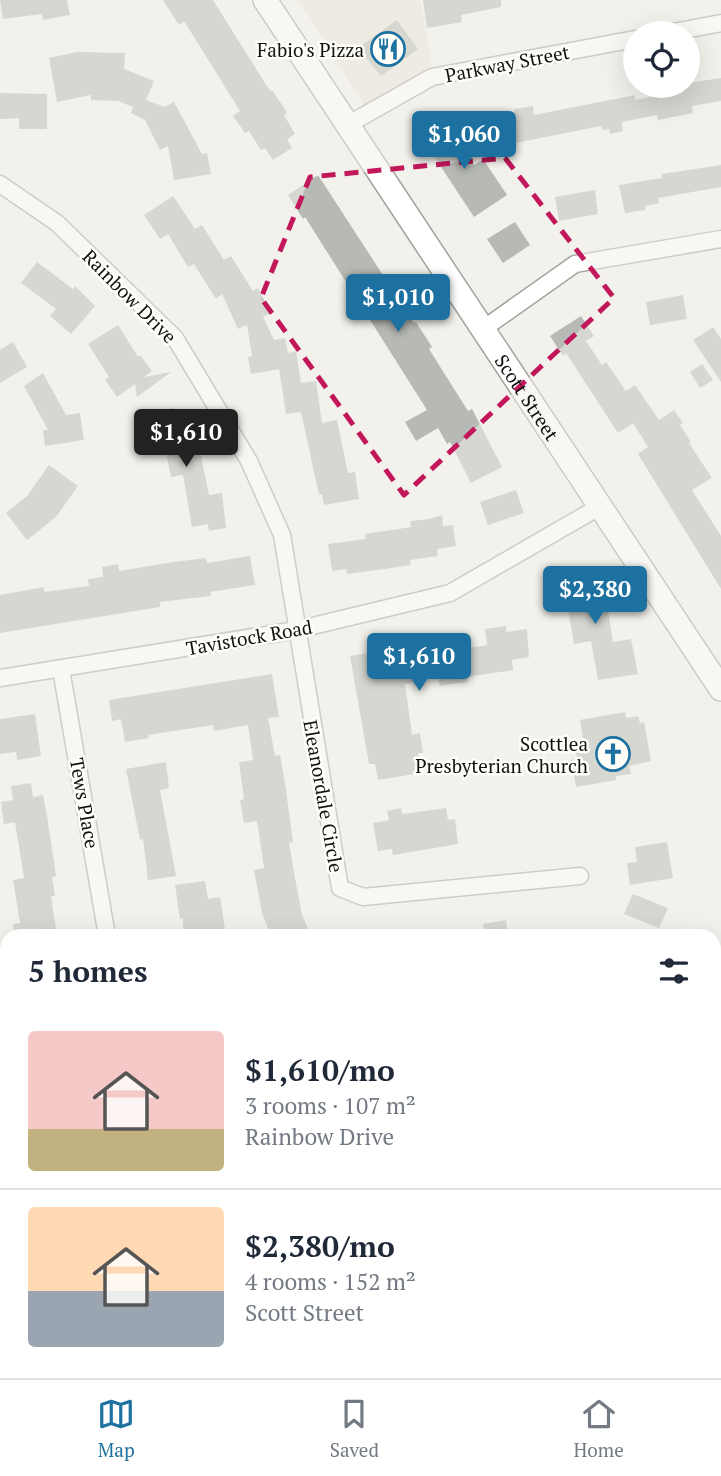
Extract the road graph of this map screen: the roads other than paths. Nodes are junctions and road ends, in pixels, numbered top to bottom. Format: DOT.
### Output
graph roads {
  1 [pos="267,0"];
  2 [pos="721,23"];
  3 [pos="700,27"];
  4 [pos="623,41"];
  5 [pos="349,124"];
  6 [pos="0,184"];
  7 [pos="718,244"];
  8 [pos="483,329"];
  9 [pos="599,507"];
  10 [pos="296,630"];
  11 [pos="61,669"];
  12 [pos="0,678"];
  13 [pos="721,689"];
  14 [pos="580,876"];
  15 [pos="106,929"];
  1 -- 5 [label="main road, Scott Street"];
  2 -- 3 [label="street"];
  4 -- 5 [label="street, Parkway Street"];
  5 -- 8 [label="main road, Scott Street"];
  6 -- 10 [label="street, Rainbow Drive"];
  7 -- 8 [label="street"];
  8 -- 9 [label="main road, Scott Street"];
  9 -- 10 [label="street, Tavistock Road"];
  9 -- 13 [label="main road, Scott Street"];
  10 -- 11 [label="street, Tavistock Road"];
  10 -- 14 [label="street, Eleanordale Circle"];
  11 -- 12 [label="street, Tavistock Road"];
  11 -- 15 [label="street, Tews Place"];
}
